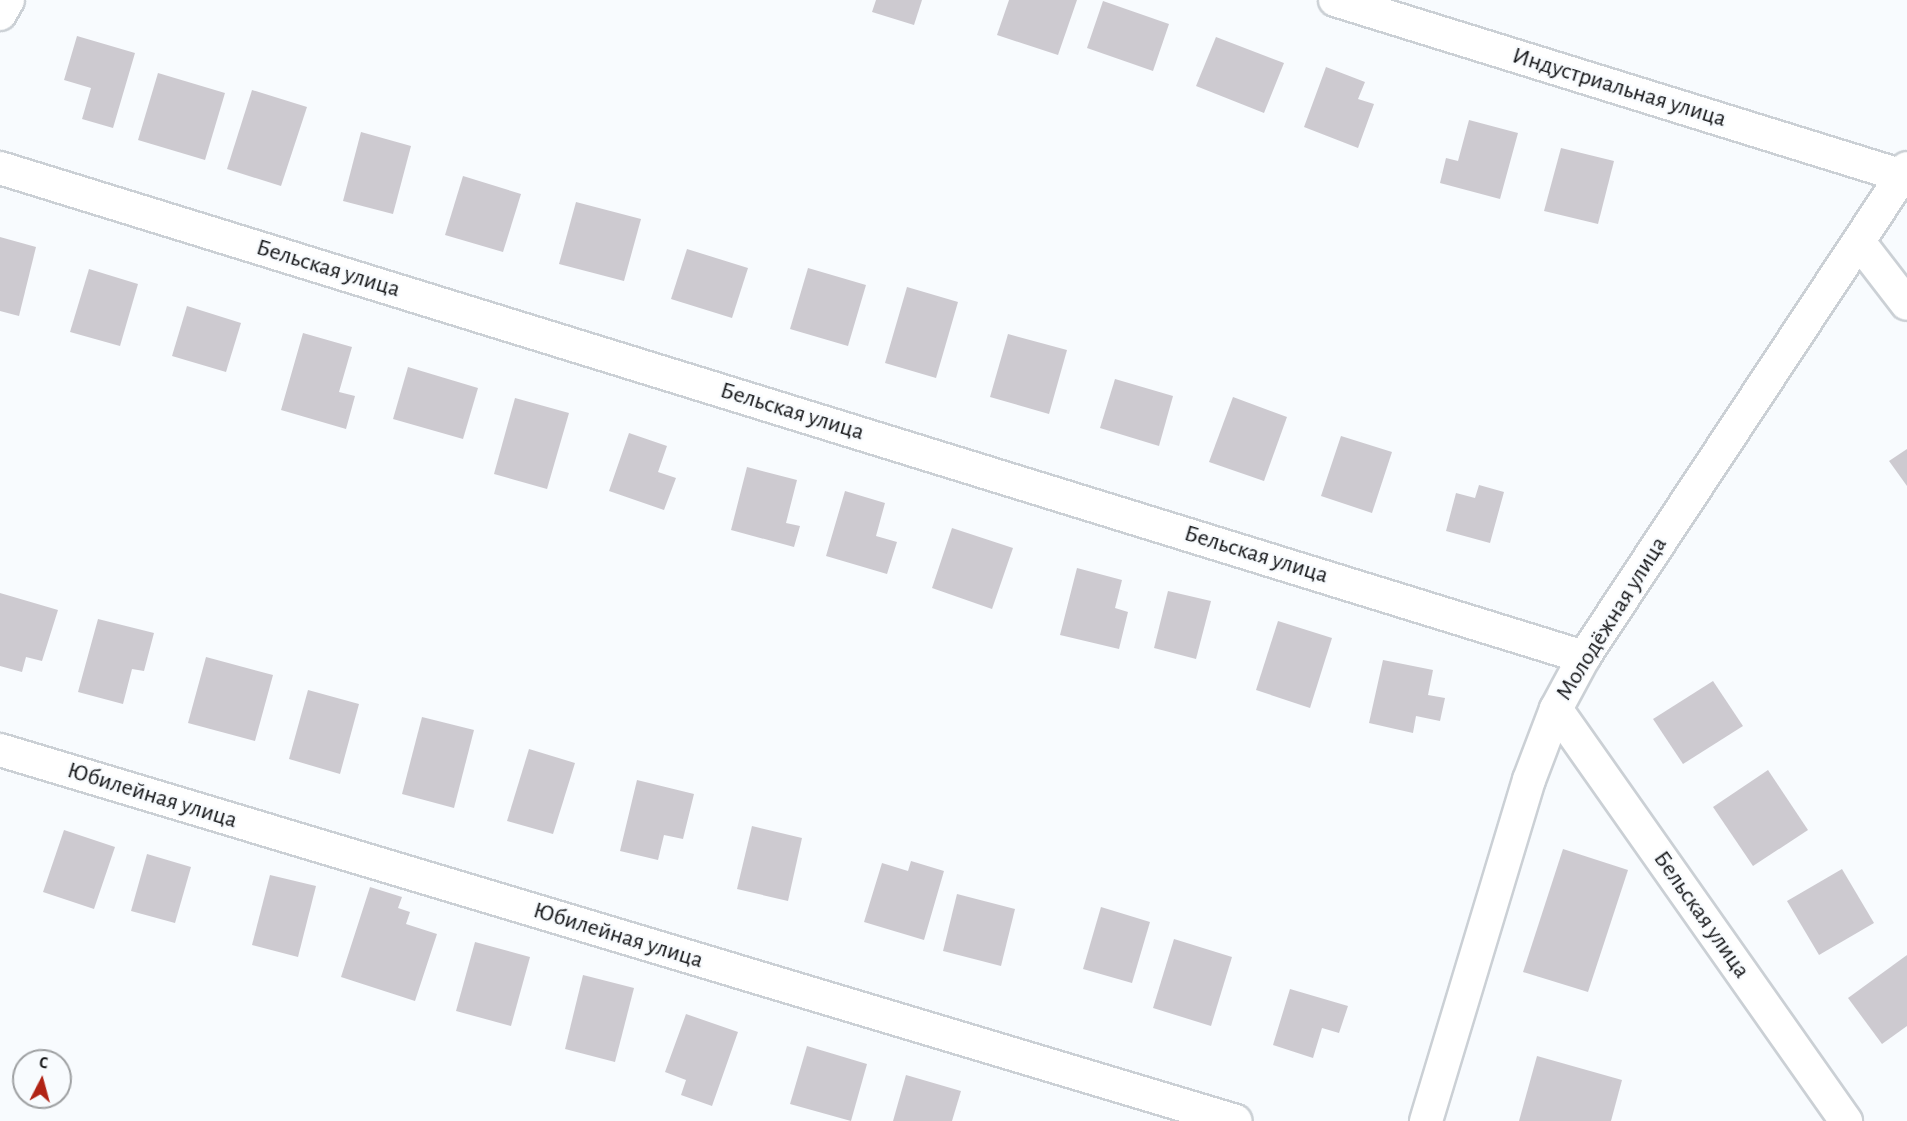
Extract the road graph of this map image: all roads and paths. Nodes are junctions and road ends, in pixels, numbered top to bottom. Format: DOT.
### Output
graph roads {
  1 [pos="8,0"];
  2 [pos="1335,0"];
  3 [pos="0,14"];
  4 [pos="0,168"];
  5 [pos="1905,172"];
  6 [pos="1859,242"];
  7 [pos="1907,304"];
  8 [pos="1584,657"];
  9 [pos="1556,709"];
  10 [pos="0,750"];
  11 [pos="1236,1121"];
  12 [pos="1426,1121"];
  13 [pos="1846,1121"];
  1 -- 3 [label="street"];
  2 -- 5 [label="street, Индустриальная улица"];
  4 -- 8 [label="street, Бельская улица"];
  5 -- 6 [label="street, Молодёжная улица"];
  6 -- 7 [label="street"];
  6 -- 8 [label="street, Молодёжная улица"];
  8 -- 9 [label="street, Молодёжная улица"];
  9 -- 12 [label="street, Молодёжная улица"];
  9 -- 13 [label="street, Бельская улица"];
  10 -- 11 [label="street, Юбилейная улица"];
}
